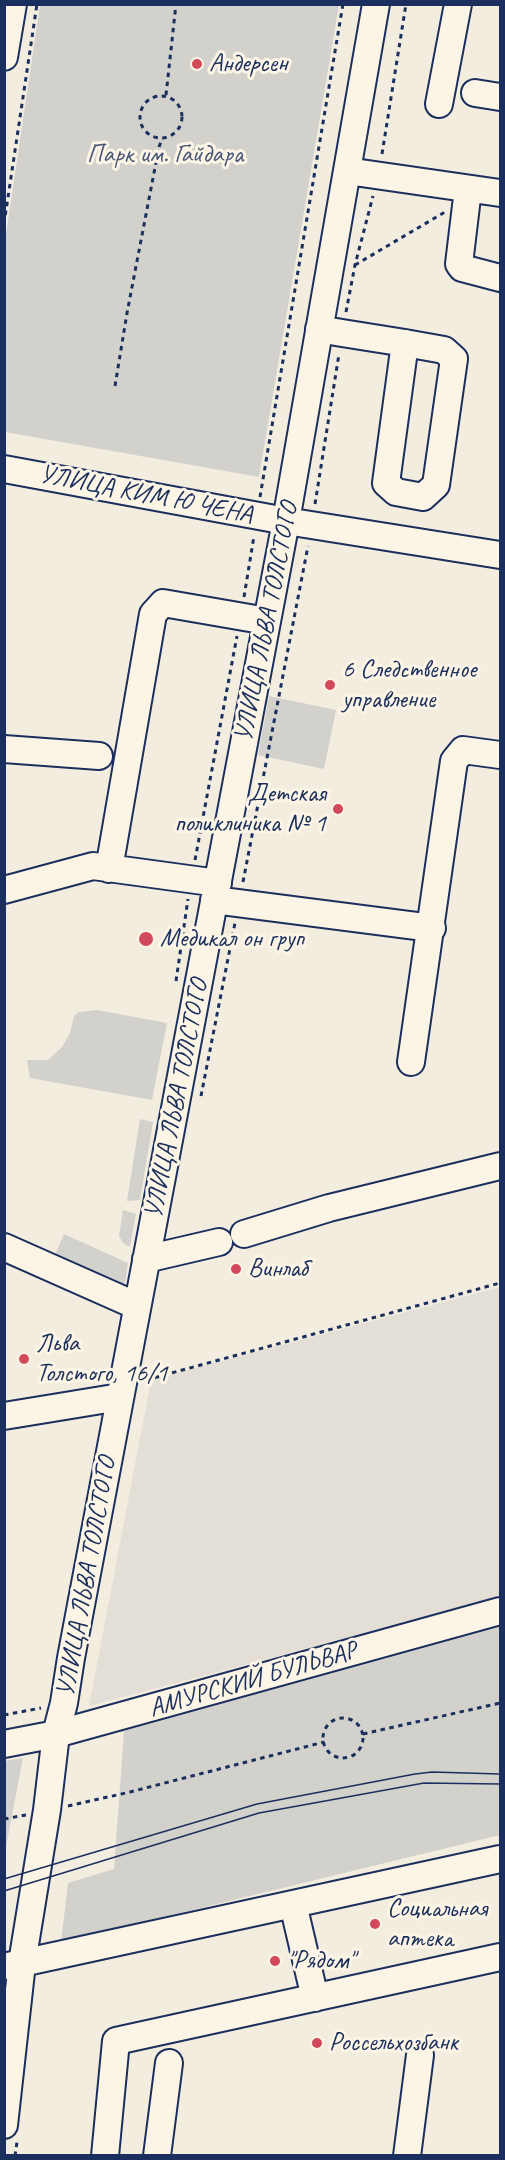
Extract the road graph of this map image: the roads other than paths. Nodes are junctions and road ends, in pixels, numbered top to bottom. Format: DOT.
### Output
graph roads {
  1 [pos="13,4"];
  2 [pos="376,4"];
  3 [pos="458,4"];
  4 [pos="4,57"];
  5 [pos="475,93"];
  6 [pos="501,97"];
  7 [pos="439,104"];
  8 [pos="347,171"];
  9 [pos="468,189"];
  10 [pos="501,193"];
  11 [pos="501,278"];
  12 [pos="319,328"];
  13 [pos="405,343"];
  14 [pos="4,469"];
  15 [pos="286,521"];
  16 [pos="501,555"];
  17 [pos="267,621"];
  18 [pos="4,749"];
  19 [pos="501,755"];
  20 [pos="99,756"];
  21 [pos="109,868"];
  22 [pos="4,890"];
  23 [pos="216,891"];
  24 [pos="432,928"];
  25 [pos="411,1062"];
  26 [pos="501,1166"];
  27 [pos="244,1234"];
  28 [pos="219,1242"];
  29 [pos="4,1247"];
  30 [pos="146,1259"];
  31 [pos="137,1306"];
  32 [pos="120,1397"];
  33 [pos="4,1416"];
  34 [pos="501,1611"];
  35 [pos="56,1734"];
  36 [pos="4,1744"];
  37 [pos="501,1859"];
  38 [pos="293,1904"];
  39 [pos="501,1957"];
  40 [pos="13,1965"];
  41 [pos="315,1998"];
  42 [pos="420,2055"];
  43 [pos="169,2063"];
  44 [pos="4,2125"];
  45 [pos="105,2156"];
  46 [pos="157,2156"];
  47 [pos="407,2156"];
  1 -- 4 [label="street"];
  2 -- 8 [label="street, УЛИЦА ЛЬВА ТОЛСТОГО"];
  3 -- 7 [label="street"];
  5 -- 6 [label="street"];
  8 -- 9 [label="street"];
  8 -- 12 [label="street, УЛИЦА ЛЬВА ТОЛСТОГО"];
  9 -- 10 [label="street"];
  9 -- 11 [label="street"];
  12 -- 13 [label="street"];
  12 -- 15 [label="street, УЛИЦА ЛЬВА ТОЛСТОГО"];
  13 -- 13 [label="street"];
  14 -- 15 [label="street, УЛИЦА КИМ Ю ЧЕНА"];
  15 -- 16 [label="street, УЛИЦА КИМ Ю ЧЕНА"];
  15 -- 17 [label="street, УЛИЦА ЛЬВА ТОЛСТОГО"];
  17 -- 21 [label="street"];
  17 -- 23 [label="street, УЛИЦА ЛЬВА ТОЛСТОГО"];
  18 -- 20 [label="street"];
  19 -- 24 [label="street"];
  21 -- 22 [label="street"];
  21 -- 23 [label="street"];
  23 -- 24 [label="street"];
  23 -- 30 [label="street, УЛИЦА ЛЬВА ТОЛСТОГО"];
  24 -- 25 [label="street"];
  26 -- 27 [label="street"];
  28 -- 30 [label="street"];
  29 -- 31 [label="street"];
  30 -- 31 [label="street, УЛИЦА ЛЬВА ТОЛСТОГО"];
  31 -- 32 [label="street, УЛИЦА ЛЬВА ТОЛСТОГО"];
  32 -- 33 [label="street"];
  32 -- 35 [label="street, УЛИЦА ЛЬВА ТОЛСТОГО"];
  34 -- 35 [label="street, АМУРСКИЙ БУЛЬВАР"];
  35 -- 36 [label="street, АМУРСКИЙ БУЛЬВАР"];
  35 -- 40 [label="street, УЛИЦА ЛЬВА ТОЛСТОГО"];
  37 -- 38 [label="street"];
  38 -- 40 [label="street"];
  38 -- 41 [label="street"];
  39 -- 41 [label="street"];
  40 -- 44 [label="street, УЛИЦА ЛЬВА ТОЛСТОГО"];
  41 -- 45 [label="street"];
  42 -- 47 [label="street"];
  43 -- 46 [label="street"];
}
